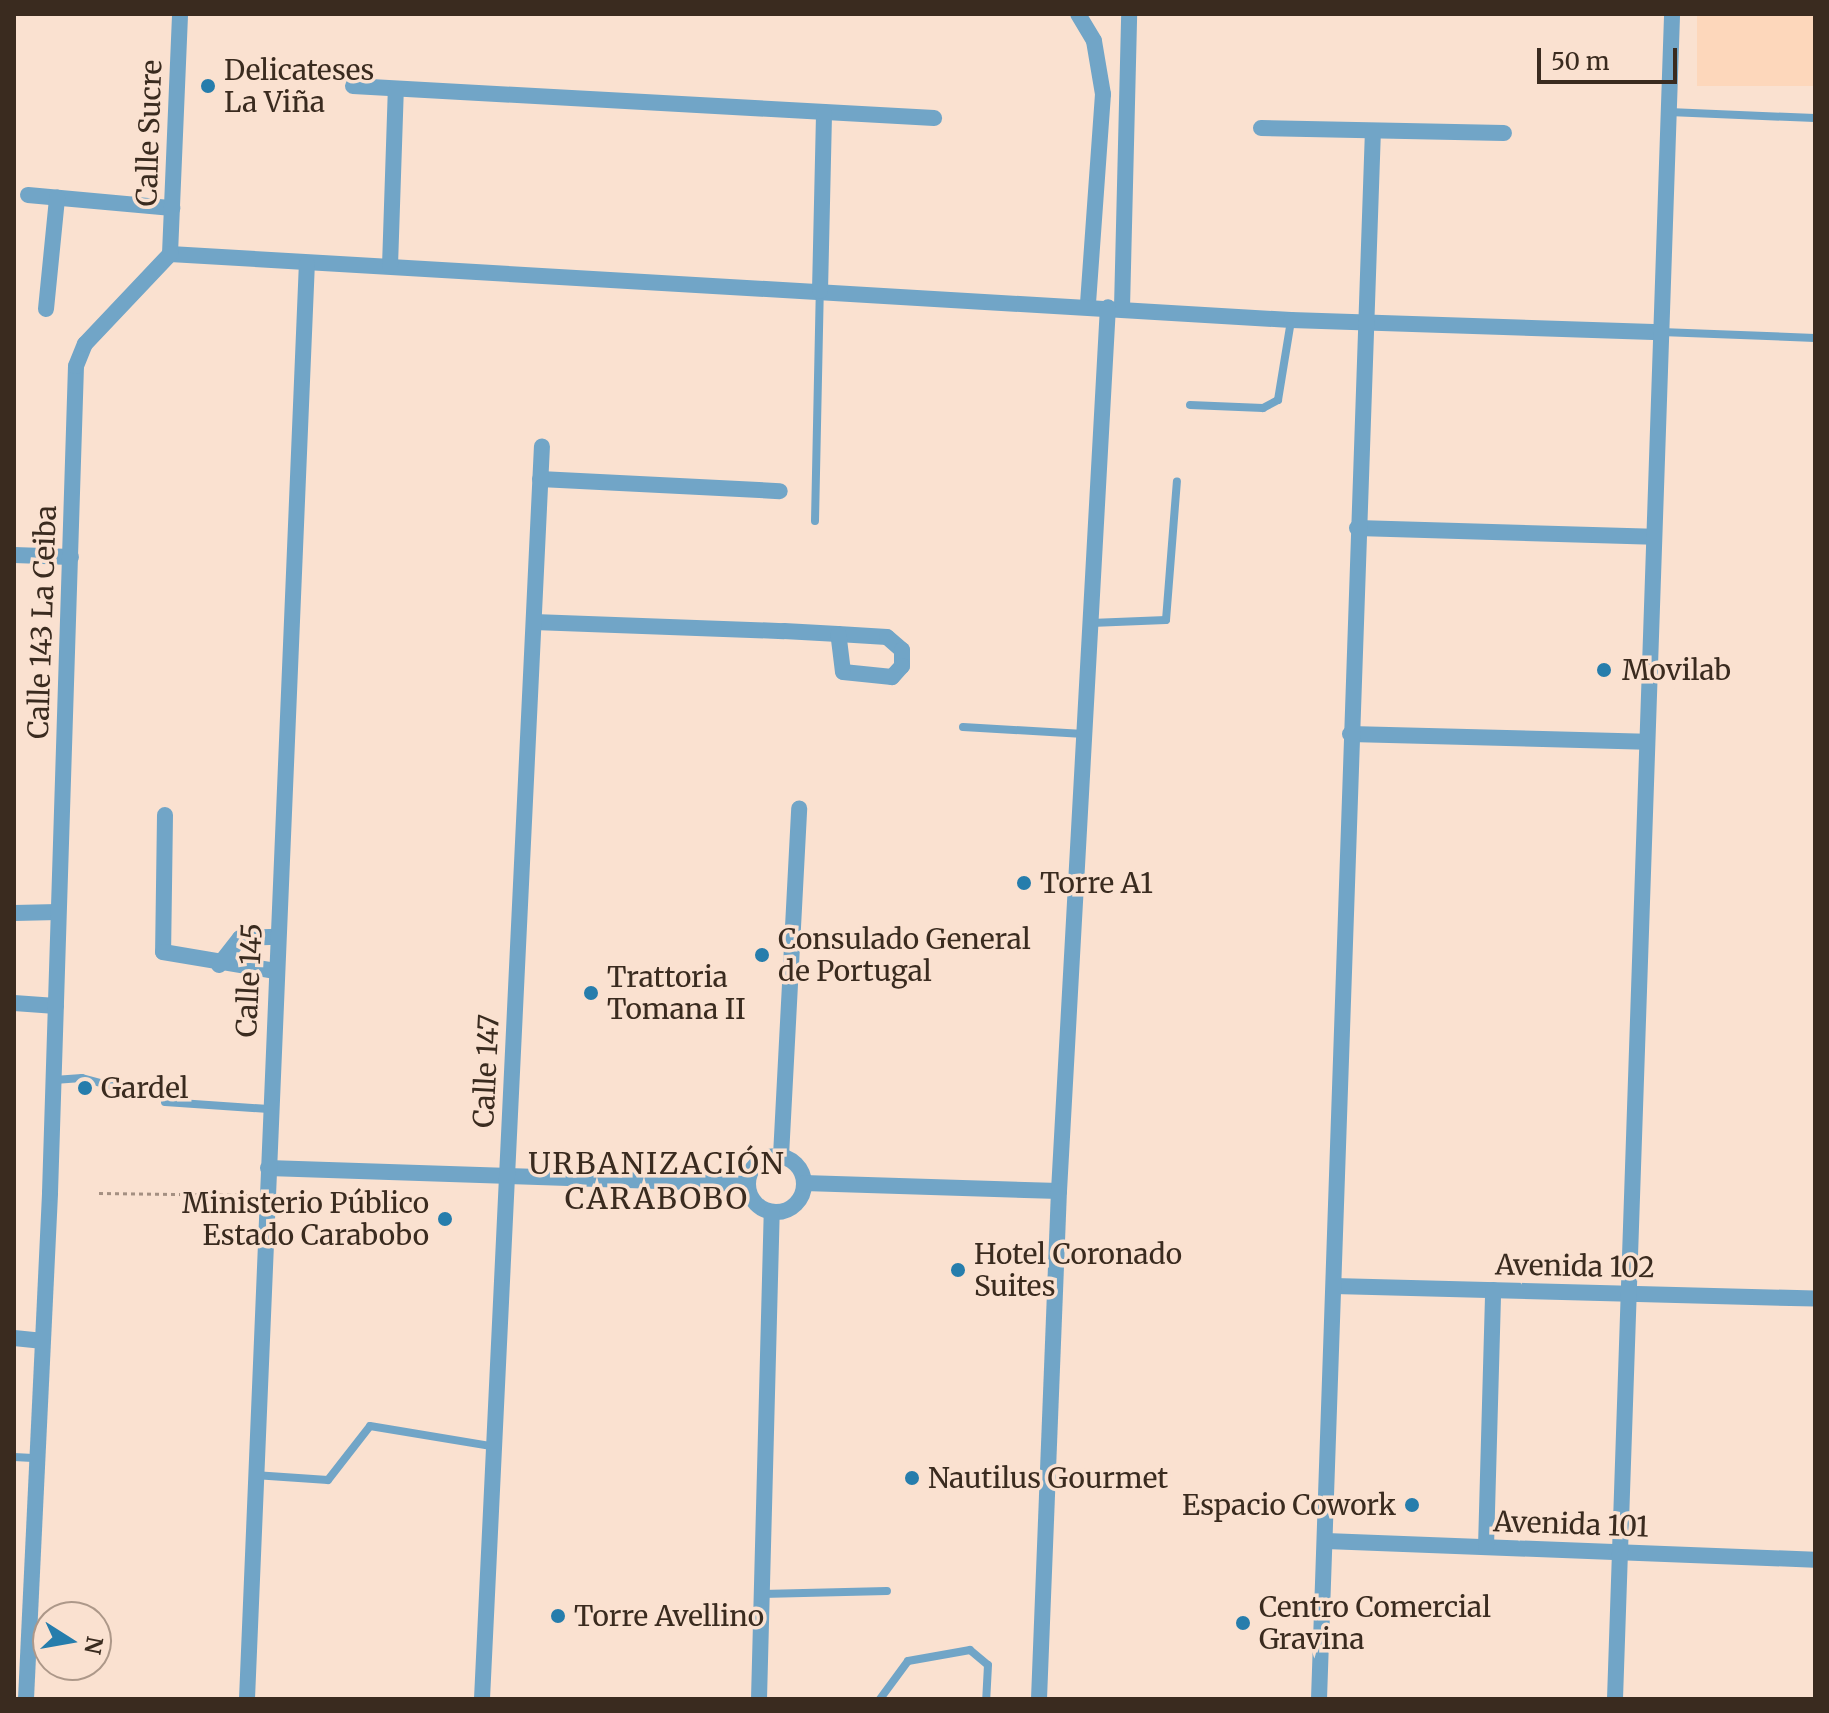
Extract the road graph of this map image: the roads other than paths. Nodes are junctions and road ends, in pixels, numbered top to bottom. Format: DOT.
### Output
graph roads {
  1 [pos="180,14"];
  2 [pos="1078,14"];
  3 [pos="1129,14"];
  4 [pos="1672,14"];
  5 [pos="353,86"];
  6 [pos="396,89"];
  7 [pos="824,112"];
  8 [pos="1668,112"];
  9 [pos="934,118"];
  10 [pos="1815,118"];
  11 [pos="1261,128"];
  12 [pos="1373,131"];
  13 [pos="1504,133"];
  14 [pos="28,195"];
  15 [pos="57,198"];
  16 [pos="172,208"];
  17 [pos="170,254"];
  18 [pos="307,264"];
  19 [pos="390,266"];
  20 [pos="820,291"];
  21 [pos="1088,305"];
  22 [pos="1115,308"];
  23 [pos="46,309"];
  24 [pos="1291,320"];
  25 [pos="1363,323"];
  26 [pos="1661,332"];
  27 [pos="1815,338"];
  28 [pos="1190,405"];
  29 [pos="542,446"];
  30 [pos="540,479"];
  31 [pos="1177,481"];
  32 [pos="780,491"];
  33 [pos="815,521"];
  34 [pos="1357,528"];
  35 [pos="1653,537"];
  36 [pos="14,555"];
  37 [pos="71,557"];
  38 [pos="534,622"];
  39 [pos="1090,623"];
  40 [pos="838,634"];
  41 [pos="963,727"];
  42 [pos="1084,734"];
  43 [pos="1350,734"];
  44 [pos="1646,742"];
  45 [pos="799,808"];
  46 [pos="165,815"];
  47 [pos="58,912"];
  48 [pos="14,913"];
  49 [pos="277,937"];
  50 [pos="219,965"];
  51 [pos="275,971"];
  52 [pos="14,1003"];
  53 [pos="56,1006"];
  54 [pos="53,1080"];
  55 [pos="134,1092"];
  56 [pos="165,1102"];
  57 [pos="269,1109"];
  58 [pos="781,1156"];
  59 [pos="268,1168"];
  60 [pos="507,1180"];
  61 [pos="804,1183"];
  62 [pos="747,1184"];
  63 [pos="1059,1191"];
  64 [pos="772,1212"];
  65 [pos="1334,1286"];
  66 [pos="1493,1290"];
  67 [pos="1628,1292"];
  68 [pos="1815,1299"];
  69 [pos="14,1338"];
  70 [pos="41,1341"];
  71 [pos="491,1446"];
  72 [pos="14,1457"];
  73 [pos="33,1458"];
  74 [pos="251,1475"];
  75 [pos="1326,1541"];
  76 [pos="1486,1547"];
  77 [pos="1618,1550"];
  78 [pos="1815,1560"];
  79 [pos="887,1591"];
  80 [pos="762,1594"];
  81 [pos="26,1699"];
  82 [pos="247,1699"];
  83 [pos="482,1699"];
  84 [pos="759,1699"];
  85 [pos="880,1699"];
  86 [pos="986,1699"];
  87 [pos="1039,1699"];
  88 [pos="1319,1699"];
  89 [pos="1615,1699"];
  1 -- 16 [label="street, Calle Sucre"];
  2 -- 21 [label="street"];
  3 -- 22 [label="street"];
  4 -- 8 [label="street"];
  5 -- 6 [label="street"];
  6 -- 7 [label="street"];
  6 -- 19 [label="street"];
  7 -- 9 [label="street"];
  7 -- 20 [label="street"];
  8 -- 10 [label="lane"];
  8 -- 26 [label="street"];
  11 -- 12 [label="street"];
  12 -- 13 [label="street"];
  12 -- 25 [label="street"];
  14 -- 15 [label="street"];
  15 -- 16 [label="street"];
  15 -- 23 [label="street"];
  16 -- 17 [label="street, Calle Sucre"];
  17 -- 18 [label="street"];
  17 -- 37 [label="street, Calle 143 La Ceiba"];
  18 -- 19 [label="street"];
  18 -- 49 [label="street, Calle 145"];
  19 -- 20 [label="street"];
  20 -- 21 [label="street"];
  20 -- 33 [label="lane"];
  21 -- 22 [label="street"];
  22 -- 24 [label="street"];
  22 -- 39 [label="street"];
  24 -- 25 [label="street"];
  24 -- 28 [label="lane"];
  25 -- 26 [label="street"];
  25 -- 34 [label="street"];
  26 -- 27 [label="lane"];
  26 -- 35 [label="street"];
  29 -- 30 [label="street, Calle 147"];
  30 -- 32 [label="street"];
  30 -- 38 [label="street, Calle 147"];
  31 -- 39 [label="lane"];
  34 -- 35 [label="street"];
  34 -- 43 [label="street"];
  35 -- 44 [label="street"];
  36 -- 37 [label="street"];
  37 -- 47 [label="street, Calle 143 La Ceiba"];
  38 -- 40 [label="street"];
  38 -- 60 [label="street, Calle 147"];
  39 -- 42 [label="street"];
  41 -- 42 [label="lane"];
  42 -- 63 [label="street"];
  43 -- 44 [label="street"];
  43 -- 65 [label="street"];
  44 -- 67 [label="street"];
  45 -- 58 [label="street"];
  46 -- 50 [label="street"];
  47 -- 48 [label="street"];
  47 -- 53 [label="street, Calle 143 La Ceiba"];
  49 -- 50 [label="street"];
  49 -- 51 [label="street, Calle 145"];
  50 -- 51 [label="street"];
  51 -- 57 [label="street, Calle 145"];
  52 -- 53 [label="street"];
  53 -- 54 [label="street, Calle 143 La Ceiba"];
  54 -- 55 [label="lane"];
  54 -- 70 [label="street, Calle 143 La Ceiba"];
  56 -- 57 [label="lane"];
  57 -- 59 [label="street, Calle 145"];
  58 -- 61 [label="street"];
  58 -- 62 [label="street"];
  59 -- 60 [label="street"];
  59 -- 74 [label="street, Calle 145"];
  60 -- 62 [label="street"];
  60 -- 71 [label="street, Calle 147"];
  61 -- 63 [label="street"];
  61 -- 64 [label="street"];
  62 -- 64 [label="street"];
  63 -- 87 [label="street"];
  64 -- 80 [label="street"];
  65 -- 66 [label="street, Avenida 102"];
  65 -- 75 [label="street"];
  66 -- 67 [label="street, Avenida 102"];
  66 -- 76 [label="street"];
  67 -- 68 [label="street, Avenida 102"];
  67 -- 77 [label="street"];
  69 -- 70 [label="street"];
  70 -- 73 [label="street, Calle 143 La Ceiba"];
  71 -- 74 [label="lane"];
  71 -- 83 [label="street, Calle 147"];
  72 -- 73 [label="lane"];
  73 -- 81 [label="street, Calle 143 La Ceiba"];
  74 -- 82 [label="street, Calle 145"];
  75 -- 76 [label="street, Avenida 101"];
  75 -- 88 [label="street"];
  76 -- 77 [label="street, Avenida 101"];
  77 -- 78 [label="street, Avenida 101"];
  77 -- 89 [label="street"];
  79 -- 80 [label="lane"];
  80 -- 84 [label="street"];
  85 -- 86 [label="lane"];
}
